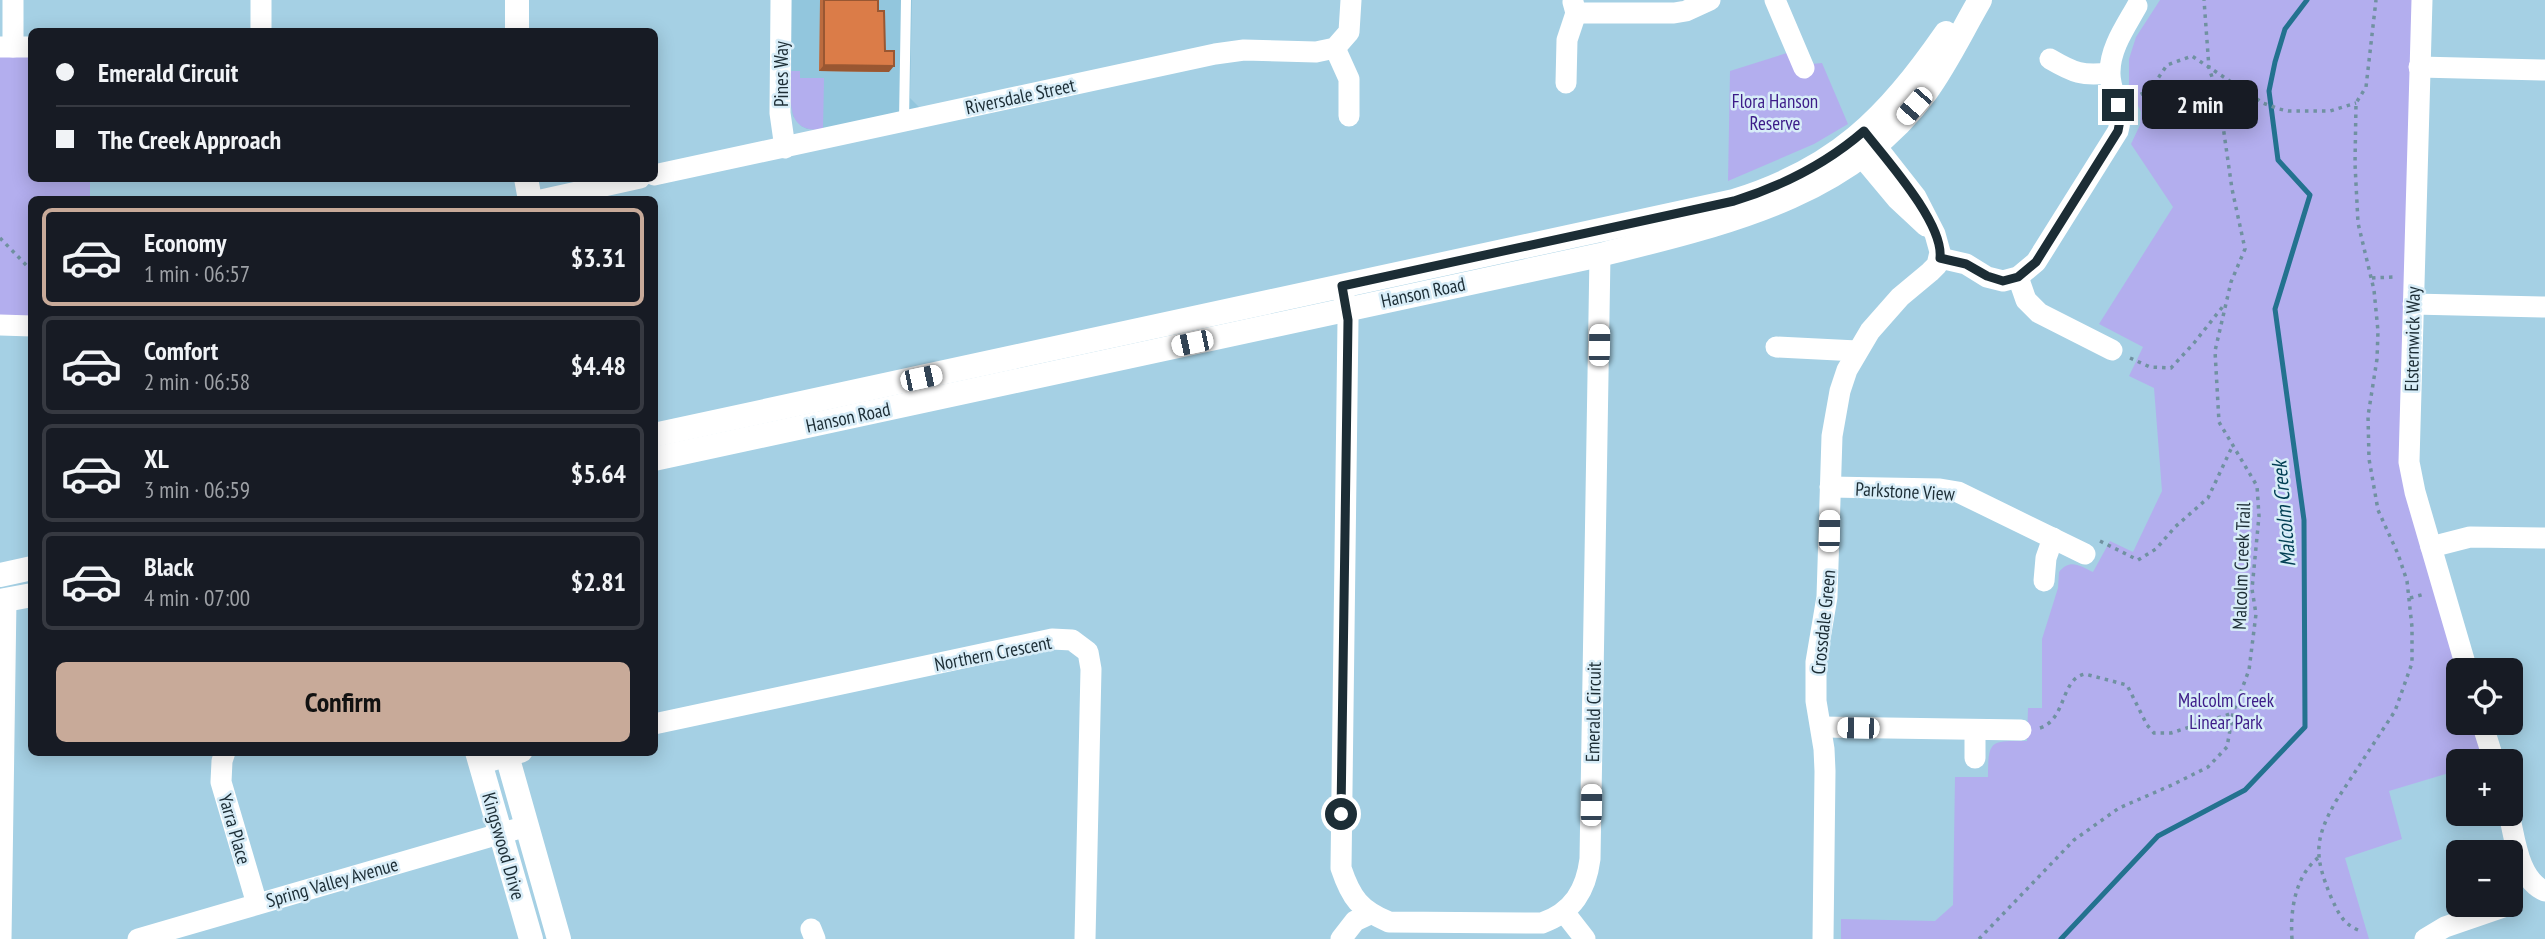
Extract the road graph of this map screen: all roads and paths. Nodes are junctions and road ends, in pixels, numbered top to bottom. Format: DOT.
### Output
graph roads {
  1 [pos="13,0"];
  2 [pos="261,0"];
  3 [pos="517,0"];
  4 [pos="782,0"];
  5 [pos="906,0"];
  6 [pos="1351,0"];
  7 [pos="1710,0"];
  8 [pos="1775,0"];
  9 [pos="1967,0"];
  10 [pos="1980,0"];
  11 [pos="2204,0"];
  12 [pos="2376,0"];
  13 [pos="2422,0"];
  14 [pos="1574,6"];
  15 [pos="2137,6"];
  16 [pos="261,28"];
  17 [pos="517,28"];
  18 [pos="15,47"];
  19 [pos="1335,48"];
  20 [pos="2050,60"];
  21 [pos="2419,67"];
  22 [pos="1804,68"];
  23 [pos="2209,68"];
  24 [pos="2545,70"];
  25 [pos="2109,73"];
  26 [pos="1566,83"];
  27 [pos="2356,103"];
  28 [pos="2118,105"];
  29 [pos="1349,116"];
  30 [pos="904,121"];
  31 [pos="1863,144"];
  32 [pos="785,148"];
  33 [pos="658,174"];
  34 [pos="622,182"];
  35 [pos="559,196"];
  36 [pos="0,238"];
  37 [pos="1599,242"];
  38 [pos="1940,258"];
  39 [pos="28,267"];
  40 [pos="2018,277"];
  41 [pos="1344,297"];
  42 [pos="2226,302"];
  43 [pos="2413,304"];
  44 [pos="2545,307"];
  45 [pos="0,325"];
  46 [pos="28,326"];
  47 [pos="1776,347"];
  48 [pos="2112,350"];
  49 [pos="1857,351"];
  50 [pos="658,434"];
  51 [pos="2232,447"];
  52 [pos="658,458"];
  53 [pos="1830,487"];
  54 [pos="2053,538"];
  55 [pos="2545,538"];
  56 [pos="2431,547"];
  57 [pos="2085,554"];
  58 [pos="28,569"];
  59 [pos="1,575"];
  60 [pos="2044,581"];
  61 [pos="28,595"];
  62 [pos="3,601"];
  63 [pos="2463,658"];
  64 [pos="2233,713"];
  65 [pos="658,723"];
  66 [pos="1821,727"];
  67 [pos="1975,730"];
  68 [pos="2021,730"];
  69 [pos="224,756"];
  70 [pos="511,756"];
  71 [pos="479,758"];
  72 [pos="1975,758"];
  73 [pos="527,826"];
  74 [pos="2512,826"];
  75 [pos="500,833"];
  76 [pos="2318,858"];
  77 [pos="2540,887"];
  78 [pos="2523,897"];
  79 [pos="257,904"];
  80 [pos="1564,912"];
  81 [pos="1370,914"];
  82 [pos="2473,917"];
  83 [pos="2358,930"];
  84 [pos="1,939"];
  85 [pos="138,939"];
  86 [pos="531,939"];
  87 [pos="559,939"];
  88 [pos="1085,939"];
  89 [pos="1341,939"];
  90 [pos="1585,939"];
  91 [pos="1823,939"];
  92 [pos="1979,939"];
  93 [pos="2291,939"];
  94 [pos="2425,939"];
  1 -- 18 [label="street"];
  2 -- 16 [label="street"];
  3 -- 17 [label="street"];
  4 -- 32 [label="street, Pines Way"];
  5 -- 30 [label="lane"];
  6 -- 19 [label="street"];
  7 -- 14 [label="street"];
  8 -- 22 [label="street"];
  9 -- 31 [label="street, Hanson Road"];
  10 -- 31 [label="street, Hanson Road"];
  11 -- 23 [label="path, Malcolm Creek Trail"];
  12 -- 27 [label="path"];
  13 -- 21 [label="street, Elsternwick Way"];
  14 -- 26 [label="street"];
  15 -- 25 [label="street"];
  19 -- 29 [label="street"];
  19 -- 30 [label="street, Riversdale Street"];
  20 -- 25 [label="street"];
  21 -- 24 [label="street"];
  21 -- 43 [label="street, Elsternwick Way"];
  23 -- 27 [label="path"];
  23 -- 28 [label="path"];
  23 -- 42 [label="path, Malcolm Creek Trail"];
  25 -- 28 [label="street"];
  27 -- 76 [label="path"];
  28 -- 40 [label="street"];
  30 -- 32 [label="street, Riversdale Street"];
  31 -- 37 [label="street, Hanson Road"];
  31 -- 38 [label="street"];
  32 -- 33 [label="street, Riversdale Street"];
  34 -- 35 [label="street"];
  36 -- 39 [label="path"];
  37 -- 41 [label="street, Hanson Road"];
  37 -- 80 [label="street, Emerald Circuit"];
  38 -- 40 [label="street"];
  38 -- 49 [label="street, Crossdale Green"];
  40 -- 48 [label="street"];
  41 -- 50 [label="street, Hanson Road"];
  41 -- 52 [label="street, Hanson Road"];
  41 -- 81 [label="street"];
  42 -- 48 [label="path"];
  42 -- 51 [label="path, Malcolm Creek Trail"];
  43 -- 44 [label="street"];
  43 -- 56 [label="street, Elsternwick Way"];
  45 -- 46 [label="street"];
  47 -- 49 [label="street"];
  49 -- 53 [label="street, Crossdale Green"];
  51 -- 57 [label="path"];
  51 -- 64 [label="path, Malcolm Creek Trail"];
  53 -- 54 [label="street, Parkstone View"];
  53 -- 66 [label="street, Crossdale Green"];
  54 -- 57 [label="street, Parkstone View"];
  54 -- 60 [label="street"];
  55 -- 56 [label="street"];
  56 -- 63 [label="street, Elsternwick Way"];
  58 -- 59 [label="street"];
  59 -- 62 [label="street"];
  61 -- 62 [label="street"];
  62 -- 84 [label="street"];
  64 -- 68 [label="path"];
  64 -- 92 [label="path, Malcolm Creek Trail"];
  65 -- 88 [label="street, Northern Crescent"];
  66 -- 67 [label="street"];
  66 -- 91 [label="street, Crossdale Green"];
  67 -- 68 [label="street"];
  67 -- 72 [label="street"];
  69 -- 79 [label="street, Yarra Place"];
  70 -- 73 [label="street, Kingswood Drive"];
  71 -- 75 [label="street, Kingswood Drive"];
  73 -- 75 [label="street, Spring Valley Avenue"];
  73 -- 87 [label="street, Kingswood Drive"];
  74 -- 77 [label="street"];
  75 -- 79 [label="street, Spring Valley Avenue"];
  75 -- 86 [label="street, Kingswood Drive"];
  76 -- 83 [label="path"];
  76 -- 93 [label="path"];
  77 -- 78 [label="street"];
  79 -- 85 [label="street, Spring Valley Avenue"];
  80 -- 81 [label="street"];
  80 -- 90 [label="street"];
  81 -- 89 [label="street"];
  82 -- 94 [label="street"];
}
